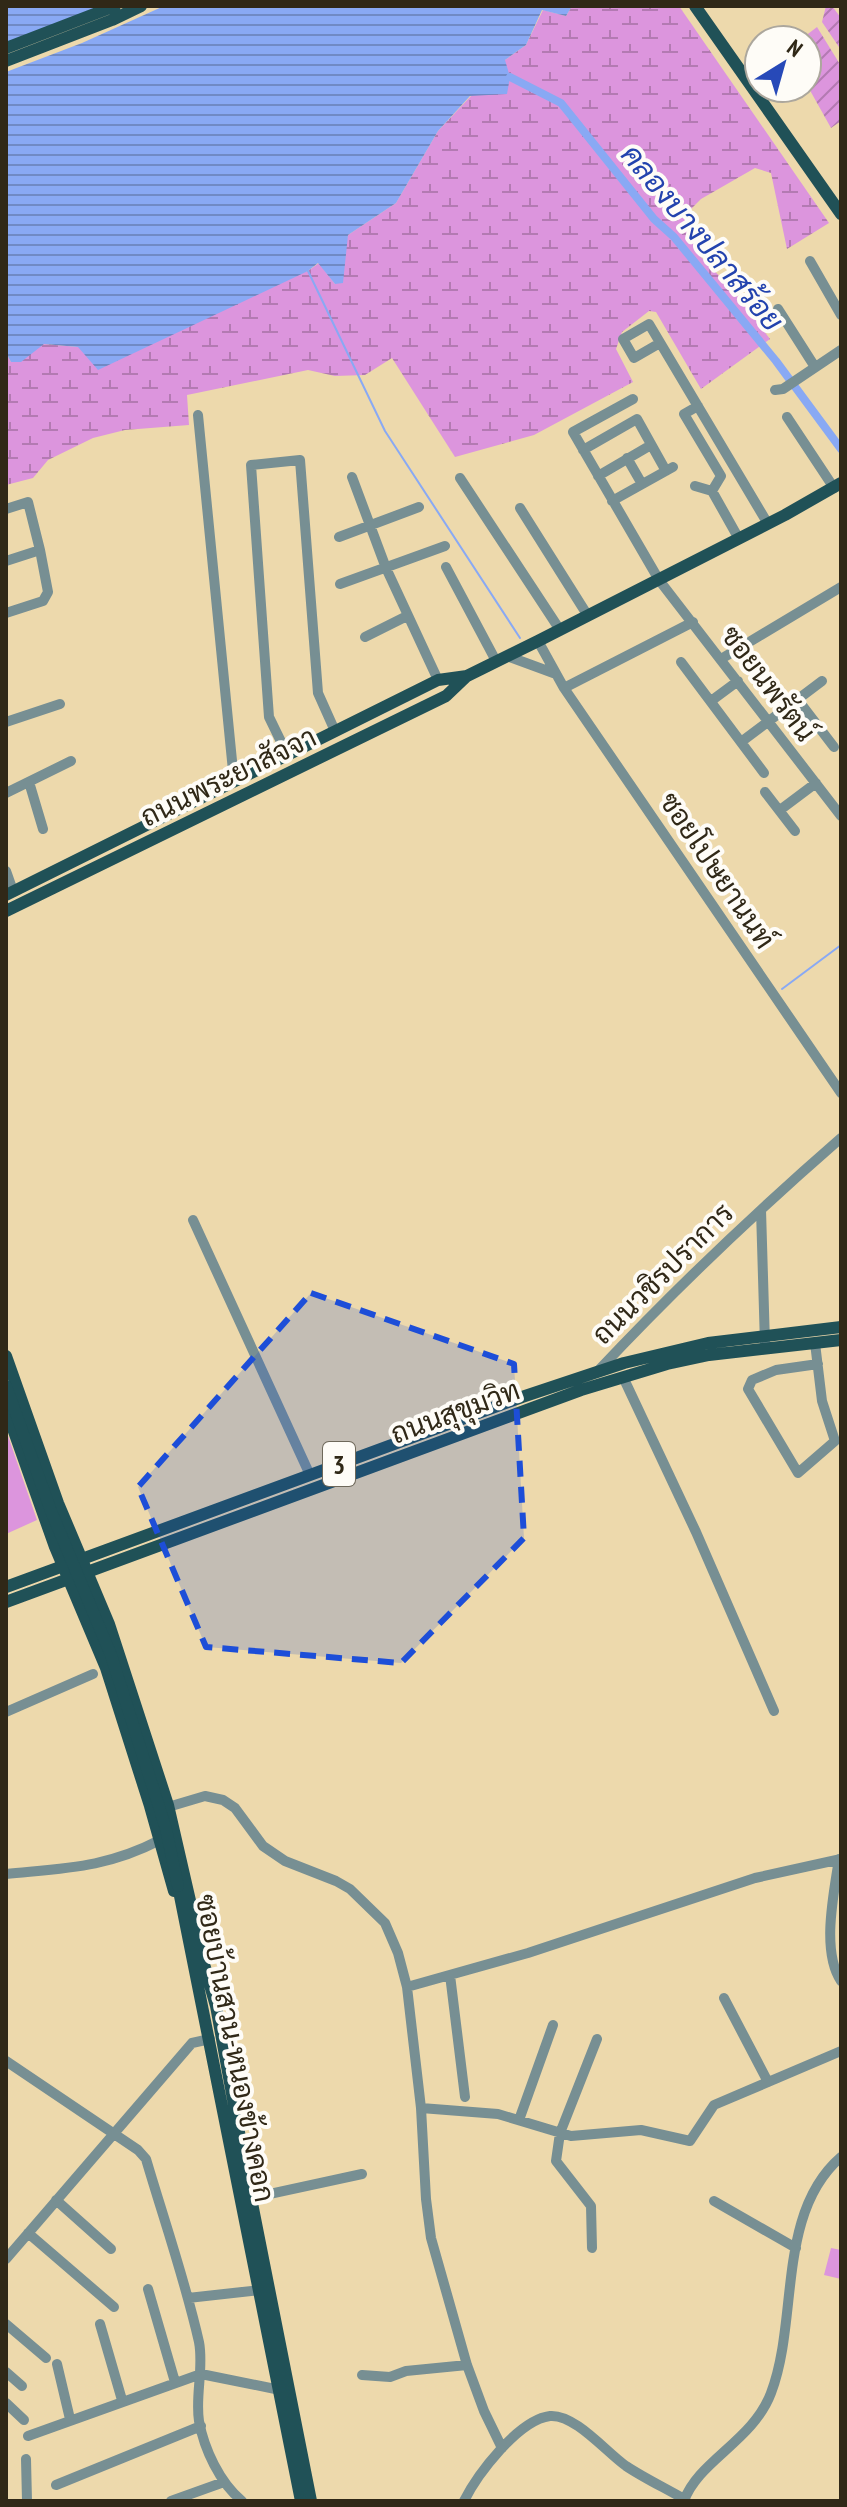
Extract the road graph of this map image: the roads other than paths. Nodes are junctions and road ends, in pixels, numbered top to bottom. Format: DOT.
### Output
graph roads {
  1 [pos="115,6"];
  2 [pos="141,6"];
  3 [pos="695,6"];
  4 [pos="6,48"];
  5 [pos="6,61"];
  6 [pos="841,214"];
  7 [pos="810,261"];
  8 [pos="778,309"];
  9 [pos="841,315"];
  10 [pos="660,343"];
  11 [pos="841,350"];
  12 [pos="815,367"];
  13 [pos="779,389"];
  14 [pos="633,399"];
  15 [pos="698,406"];
  16 [pos="198,415"];
  17 [pos="787,417"];
  18 [pos="651,445"];
  19 [pos="583,450"];
  20 [pos="627,458"];
  21 [pos="598,476"];
  22 [pos="352,477"];
  23 [pos="460,478"];
  24 [pos="642,484"];
  25 [pos="837,485"];
  26 [pos="695,486"];
  27 [pos="712,491"];
  28 [pos="612,501"];
  29 [pos="419,507"];
  30 [pos="520,508"];
  31 [pos="6,509"];
  32 [pos="768,524"];
  33 [pos="370,525"];
  34 [pos="339,537"];
  35 [pos="739,539"];
  36 [pos="445,546"];
  37 [pos="40,550"];
  38 [pos="6,561"];
  39 [pos="446,567"];
  40 [pos="386,568"];
  41 [pos="659,580"];
  42 [pos="340,584"];
  43 [pos="841,587"];
  44 [pos="6,613"];
  45 [pos="407,616"];
  46 [pos="588,616"];
  47 [pos="693,622"];
  48 [pos="560,630"];
  49 [pos="365,637"];
  50 [pos="538,641"];
  51 [pos="501,659"];
  52 [pos="721,659"];
  53 [pos="681,662"];
  54 [pos="556,674"];
  55 [pos="467,676"];
  56 [pos="438,680"];
  57 [pos="738,681"];
  58 [pos="822,681"];
  59 [pos="564,688"];
  60 [pos="446,696"];
  61 [pos="798,700"];
  62 [pos="711,701"];
  63 [pos="60,704"];
  64 [pos="6,722"];
  65 [pos="769,722"];
  66 [pos="335,731"];
  67 [pos="741,742"];
  68 [pos="834,747"];
  69 [pos="287,754"];
  70 [pos="71,761"];
  71 [pos="764,773"];
  72 [pos="234,781"];
  73 [pos="29,782"];
  74 [pos="816,783"];
  75 [pos="765,792"];
  76 [pos="6,793"];
  77 [pos="237,798"];
  78 [pos="780,810"];
  79 [pos="841,816"];
  80 [pos="43,829"];
  81 [pos="795,831"];
  82 [pos="132,832"];
  83 [pos="136,848"];
  84 [pos="6,871"];
  85 [pos="10,893"];
  86 [pos="20,905"];
  87 [pos="6,911"];
  88 [pos="841,1093"];
  89 [pos="841,1138"];
  90 [pos="761,1210"];
  91 [pos="193,1220"];
  92 [pos="841,1327"];
  93 [pos="841,1340"];
  94 [pos="765,1341"];
  95 [pos="815,1343"];
  96 [pos="6,1356"];
  97 [pos="818,1364"];
  98 [pos="598,1371"];
  99 [pos="623,1377"];
  100 [pos="6,1386"];
  101 [pos="6,1409"];
  102 [pos="310,1475"];
  103 [pos="81,1559"];
  104 [pos="63,1566"];
  105 [pos="88,1572"];
  106 [pos="69,1579"];
  107 [pos="6,1587"];
  108 [pos="6,1602"];
  109 [pos="117,1651"];
  110 [pos="102,1656"];
  111 [pos="93,1674"];
  112 [pos="774,1711"];
  113 [pos="6,1712"];
  114 [pos="168,1807"];
  115 [pos="160,1840"];
  116 [pos="840,1859"];
  117 [pos="6,1874"];
  118 [pos="198,1958"];
  119 [pos="450,1975"];
  120 [pos="841,1981"];
  121 [pos="407,1987"];
  122 [pos="724,1998"];
  123 [pos="553,2025"];
  124 [pos="210,2039"];
  125 [pos="597,2039"];
  126 [pos="841,2051"];
  127 [pos="6,2061"];
  128 [pos="768,2082"];
  129 [pos="465,2097"];
  130 [pos="421,2108"];
  131 [pos="519,2120"];
  132 [pos="113,2133"];
  133 [pos="560,2133"];
  134 [pos="841,2157"];
  135 [pos="362,2174"];
  136 [pos="251,2198"];
  137 [pos="56,2200"];
  138 [pos="714,2201"];
  139 [pos="28,2233"];
  140 [pos="592,2248"];
  141 [pos="796,2248"];
  142 [pos="111,2249"];
  143 [pos="6,2259"];
  144 [pos="148,2289"];
  145 [pos="260,2290"];
  146 [pos="188,2298"];
  147 [pos="114,2307"];
  148 [pos="6,2324"];
  149 [pos="100,2324"];
  150 [pos="46,2358"];
  151 [pos="57,2364"];
  152 [pos="467,2365"];
  153 [pos="6,2372"];
  154 [pos="201,2374"];
  155 [pos="362,2375"];
  156 [pos="175,2382"];
  157 [pos="22,2386"];
  158 [pos="285,2392"];
  159 [pos="122,2400"];
  160 [pos="6,2403"];
  161 [pos="70,2419"];
  162 [pos="24,2420"];
  163 [pos="201,2426"];
  164 [pos="28,2436"];
  165 [pos="502,2448"];
  166 [pos="26,2459"];
  167 [pos="224,2482"];
  168 [pos="56,2485"];
  169 [pos="684,2500"];
  170 [pos="27,2501"];
  171 [pos="171,2501"];
  172 [pos="242,2501"];
  173 [pos="301,2501"];
  174 [pos="311,2501"];
  175 [pos="464,2501"];
  1 -- 4 [label="main road"];
  2 -- 5 [label="main road"];
  3 -- 6 [label="main road"];
  7 -- 9 [label="street"];
  8 -- 12 [label="street"];
  10 -- 15 [label="street"];
  11 -- 12 [label="street"];
  12 -- 13 [label="street"];
  14 -- 19 [label="street"];
  15 -- 27 [label="street"];
  15 -- 32 [label="street"];
  16 -- 72 [label="street"];
  17 -- 25 [label="street"];
  18 -- 19 [label="street"];
  18 -- 20 [label="street"];
  18 -- 24 [label="street"];
  19 -- 21 [label="street, ซอยนพรัตน์"];
  20 -- 21 [label="street"];
  20 -- 24 [label="street"];
  21 -- 28 [label="street, ซอยนพรัตน์"];
  22 -- 33 [label="street"];
  23 -- 48 [label="street"];
  24 -- 28 [label="street"];
  25 -- 32 [label="main road, ถนนพระยาสัจจา"];
  26 -- 27 [label="street"];
  27 -- 35 [label="street"];
  28 -- 41 [label="street, ซอยนพรัตน์"];
  29 -- 33 [label="street"];
  30 -- 46 [label="street"];
  31 -- 37 [label="street"];
  32 -- 35 [label="main road, ถนนพระยาสัจจา"];
  33 -- 34 [label="street"];
  33 -- 40 [label="street"];
  35 -- 41 [label="main road, ถนนพระยาสัจจา"];
  36 -- 40 [label="street"];
  37 -- 38 [label="street"];
  37 -- 44 [label="street"];
  39 -- 51 [label="street"];
  40 -- 42 [label="street"];
  40 -- 45 [label="street"];
  41 -- 46 [label="main road, ถนนพระยาสัจจา"];
  41 -- 47 [label="street, ซอยนพรัตน์"];
  43 -- 52 [label="street"];
  45 -- 49 [label="street"];
  45 -- 56 [label="street"];
  46 -- 48 [label="main road, ถนนพระยาสัจจา"];
  47 -- 52 [label="street, ซอยนพรัตน์"];
  47 -- 59 [label="street"];
  48 -- 50 [label="main road, ถนนพระยาสัจจา"];
  50 -- 51 [label="main road, ถนนพระยาสัจจา"];
  50 -- 54 [label="street, ซอยโปษยานนท์"];
  51 -- 54 [label="street"];
  51 -- 55 [label="main road, ถนนพระยาสัจจา"];
  52 -- 57 [label="street, ซอยนพรัตน์"];
  53 -- 62 [label="street"];
  54 -- 59 [label="street, ซอยโปษยานนท์"];
  55 -- 56 [label="main road, ถนนพระยาสัจจา"];
  55 -- 60 [label="main road, ถนนพระยาสัจจา"];
  56 -- 60 [label="main road"];
  56 -- 66 [label="main road, ถนนพระยาสัจจา"];
  57 -- 62 [label="street"];
  57 -- 65 [label="street, ซอยนพรัตน์"];
  58 -- 61 [label="street"];
  59 -- 88 [label="street, ซอยโปษยานนท์"];
  60 -- 77 [label="main road, ถนนพระยาสัจจา"];
  61 -- 65 [label="street"];
  61 -- 68 [label="street"];
  62 -- 67 [label="street"];
  63 -- 64 [label="street"];
  65 -- 67 [label="street"];
  65 -- 74 [label="street, ซอยนพรัตน์"];
  66 -- 69 [label="main road, ถนนพระยาสัจจา"];
  66 -- 69 [label="street"];
  67 -- 71 [label="street"];
  69 -- 72 [label="main road, ถนนพระยาสัจจา"];
  70 -- 73 [label="street"];
  72 -- 77 [label="main road"];
  72 -- 82 [label="main road, ถนนพระยาสัจจา"];
  73 -- 76 [label="street"];
  73 -- 80 [label="street"];
  74 -- 78 [label="street"];
  74 -- 79 [label="street, ซอยนพรัตน์"];
  75 -- 78 [label="street"];
  77 -- 83 [label="main road, ถนนพระยาสัจจา"];
  78 -- 81 [label="street"];
  82 -- 83 [label="main road"];
  82 -- 85 [label="main road, ถนนพระยาสัจจา"];
  83 -- 86 [label="main road, ถนนพระยาสัจจา"];
  84 -- 85 [label="street"];
  85 -- 86 [label="main road"];
  86 -- 87 [label="main road, ถนนพระยาสัจจา"];
  89 -- 90 [label="street, ถนนวชิรปราการ"];
  90 -- 94 [label="street, ถนนวชิรปราการ"];
  90 -- 98 [label="street, ถนนวชิรปราการ"];
  91 -- 102 [label="street"];
  92 -- 94 [label="main road, ถนนสุขุมวิท / 3"];
  93 -- 95 [label="main road, ถนนสุขุมวิท / 3"];
  94 -- 95 [label="main road, ถนนสุขุมวิท / 3"];
  94 -- 98 [label="main road, ถนนสุขุมวิท / 3"];
  94 -- 99 [label="main road, ถนนสุขุมวิท / 3"];
  95 -- 97 [label="street"];
  96 -- 103 [label="main road"];
  97 -- 97 [label="street"];
  98 -- 102 [label="main road, ถนนสุขุมวิท / 3"];
  99 -- 105 [label="main road, ถนนสุขุมวิท / 3"];
  99 -- 112 [label="street"];
  100 -- 118 [label="main road, ซอยบ้านสวน-หนองข้างคอก, bridge"];
  101 -- 104 [label="main road"];
  102 -- 103 [label="main road, ถนนสุขุมวิท / 3"];
  103 -- 104 [label="main road, ถนนสุขุมวิท / 3"];
  103 -- 105 [label="main road"];
  104 -- 106 [label="main road"];
  104 -- 107 [label="main road, ถนนสุขุมวิท / 3"];
  105 -- 106 [label="main road, ถนนสุขุมวิท / 3"];
  105 -- 109 [label="main road"];
  106 -- 108 [label="main road, ถนนสุขุมวิท / 3"];
  106 -- 110 [label="main road"];
  109 -- 110 [label="main road"];
  109 -- 114 [label="main road"];
  110 -- 115 [label="main road"];
  111 -- 113 [label="street"];
  114 -- 118 [label="main road"];
  114 -- 121 [label="street"];
  115 -- 117 [label="street"];
  115 -- 118 [label="main road"];
  116 -- 119 [label="street"];
  116 -- 120 [label="street"];
  118 -- 124 [label="main road, ซอยบ้านสวน-หนองข้างคอก"];
  118 -- 136 [label="main road, ซอยบ้านสวน-หนองข้างคอก"];
  119 -- 121 [label="street"];
  119 -- 129 [label="street"];
  121 -- 130 [label="street"];
  122 -- 128 [label="street"];
  123 -- 131 [label="street"];
  124 -- 132 [label="street"];
  124 -- 145 [label="main road, ซอยบ้านสวน-หนองข้างคอก"];
  125 -- 133 [label="street"];
  126 -- 128 [label="street"];
  127 -- 132 [label="street"];
  128 -- 133 [label="street"];
  130 -- 131 [label="street"];
  130 -- 152 [label="street"];
  131 -- 133 [label="street"];
  132 -- 137 [label="street"];
  132 -- 146 [label="street"];
  133 -- 140 [label="street"];
  134 -- 141 [label="street"];
  135 -- 136 [label="street"];
  136 -- 158 [label="main road, ซอยบ้านสวน-หนองข้างคอก"];
  137 -- 139 [label="street"];
  137 -- 142 [label="street"];
  138 -- 141 [label="street"];
  139 -- 143 [label="street"];
  139 -- 147 [label="street"];
  141 -- 169 [label="street"];
  144 -- 156 [label="street"];
  145 -- 146 [label="street"];
  145 -- 158 [label="main road, ซอยบ้านสวน-หนองข้างคอก"];
  146 -- 154 [label="street"];
  148 -- 150 [label="street"];
  149 -- 159 [label="street"];
  151 -- 161 [label="street"];
  152 -- 155 [label="street"];
  152 -- 165 [label="street"];
  153 -- 157 [label="street"];
  154 -- 156 [label="street"];
  154 -- 158 [label="street"];
  154 -- 163 [label="street"];
  156 -- 159 [label="street"];
  158 -- 173 [label="main road, ซอยบ้านสวน-หนองข้างคอก"];
  158 -- 174 [label="main road, ซอยบ้านสวน-หนองข้างคอก"];
  159 -- 161 [label="street"];
  160 -- 162 [label="street"];
  161 -- 164 [label="street"];
  163 -- 167 [label="street"];
  163 -- 168 [label="street"];
  165 -- 169 [label="street"];
  165 -- 175 [label="street"];
  166 -- 170 [label="street"];
  167 -- 171 [label="street"];
  167 -- 172 [label="street"];
}
